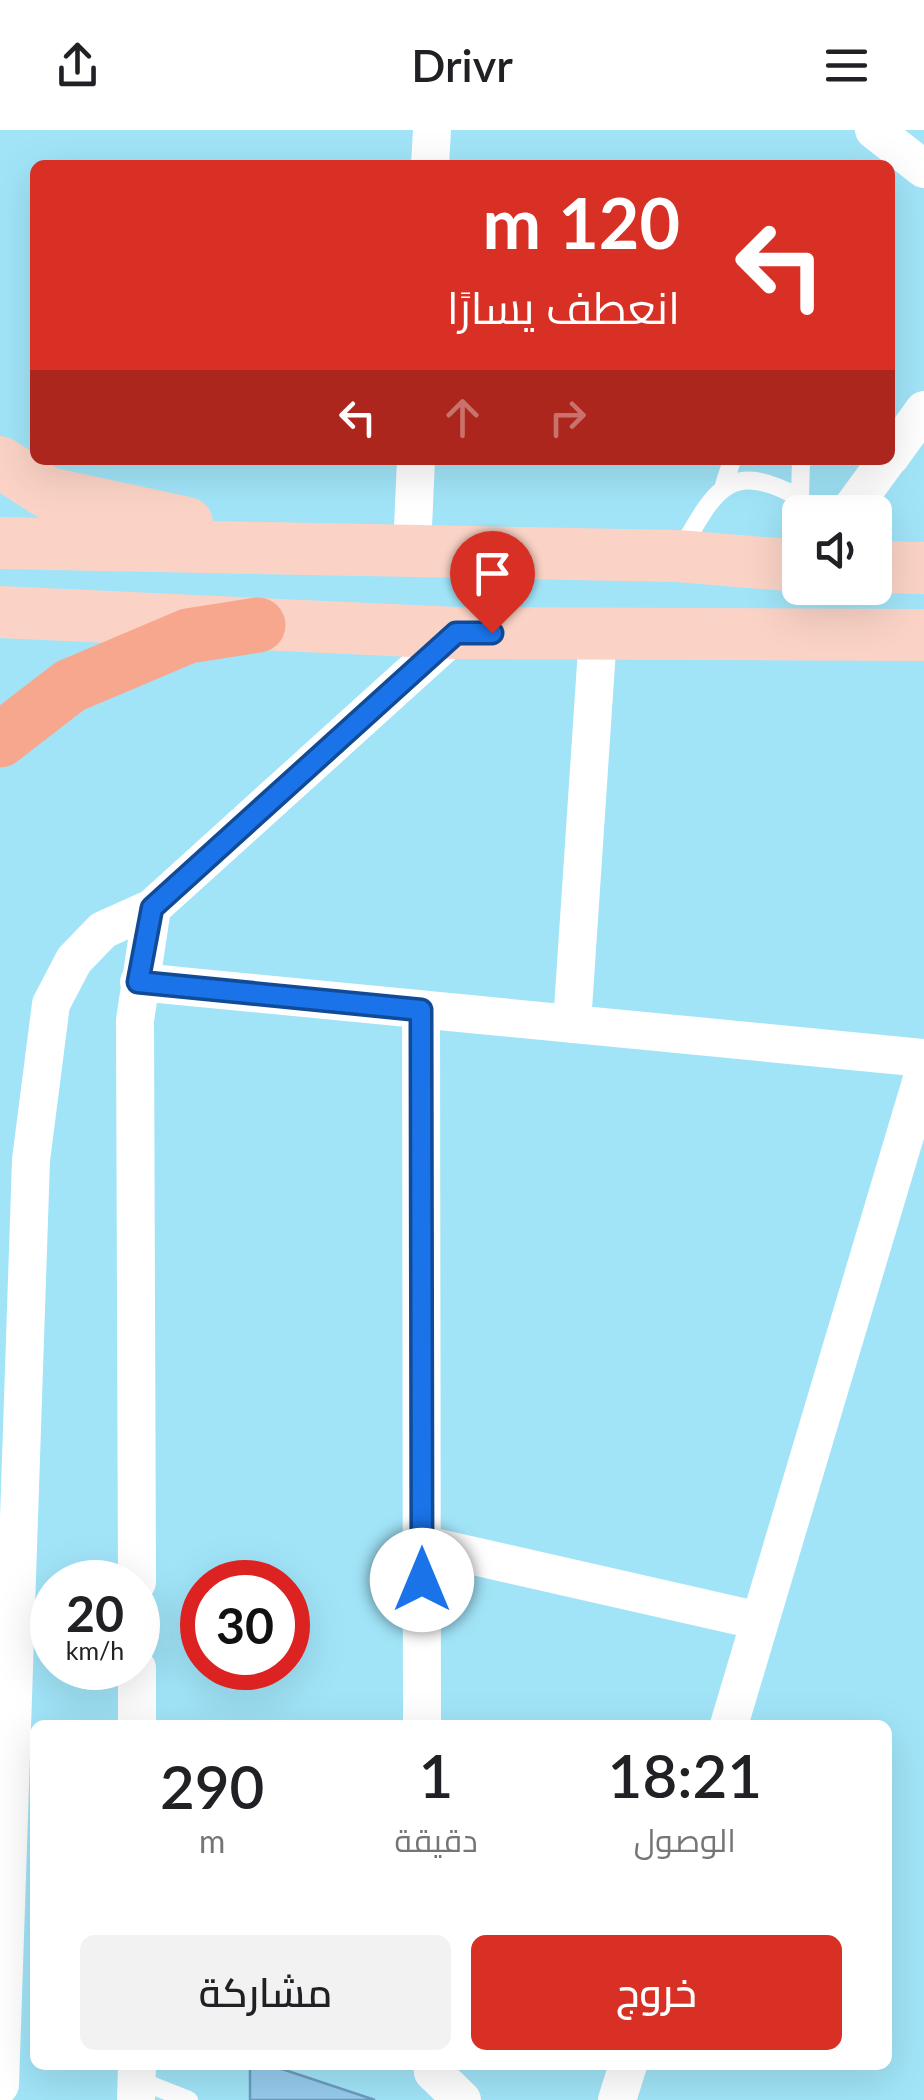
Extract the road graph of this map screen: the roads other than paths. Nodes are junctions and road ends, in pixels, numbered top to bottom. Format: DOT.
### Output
graph roads {
  1 [pos="432,130"];
  2 [pos="874,130"];
  3 [pos="430,160"];
  4 [pos="924,169"];
  5 [pos="924,410"];
  6 [pos="895,450"];
  7 [pos="0,462"];
  8 [pos="416,465"];
  9 [pos="730,465"];
  10 [pos="802,465"];
  11 [pos="884,465"];
  12 [pos="724,485"];
  13 [pos="785,495"];
  14 [pos="801,495"];
  15 [pos="862,495"];
  16 [pos="0,544"];
  17 [pos="291,546"];
  18 [pos="412,549"];
  19 [pos="677,556"];
  20 [pos="782,565"];
  21 [pos="892,568"];
  22 [pos="924,568"];
  23 [pos="0,612"];
  24 [pos="258,624"];
  25 [pos="456,633"];
  26 [pos="598,634"];
  27 [pos="924,634"];
  28 [pos="0,740"];
  29 [pos="152,908"];
  30 [pos="138,982"];
  31 [pos="421,1010"];
  32 [pos="572,1024"];
  33 [pos="924,1058"];
  34 [pos="924,1072"];
  35 [pos="421,1544"];
  36 [pos="137,1560"];
  37 [pos="760,1622"];
  38 [pos="137,1690"];
  39 [pos="137,1720"];
  40 [pos="423,1720"];
  41 [pos="731,1720"];
  42 [pos="433,2070"];
  43 [pos="627,2070"];
  44 [pos="136,2081"];
  45 [pos="0,2086"];
  46 [pos="189,2100"];
  47 [pos="462,2100"];
  48 [pos="618,2100"];
  1 -- 3 [label="street"];
  2 -- 4 [label="street"];
  5 -- 6 [label="street"];
  7 -- 17 [label="street"];
  8 -- 18 [label="street"];
  9 -- 12 [label="lane"];
  10 -- 14 [label="lane"];
  11 -- 15 [label="street"];
  12 -- 13 [label="lane"];
  12 -- 19 [label="lane"];
  16 -- 17 [label="street"];
  17 -- 18 [label="street"];
  18 -- 19 [label="street"];
  19 -- 20 [label="street"];
  21 -- 22 [label="street"];
  23 -- 24 [label="street"];
  24 -- 25 [label="street"];
  24 -- 28 [label="main road"];
  25 -- 26 [label="street"];
  25 -- 29 [label="street"];
  26 -- 27 [label="street"];
  26 -- 32 [label="street"];
  29 -- 30 [label="street"];
  29 -- 45 [label="street"];
  30 -- 31 [label="street"];
  30 -- 36 [label="street"];
  31 -- 32 [label="street"];
  31 -- 35 [label="street"];
  32 -- 33 [label="street"];
  34 -- 37 [label="street"];
  35 -- 37 [label="street"];
  35 -- 40 [label="street"];
  37 -- 41 [label="street"];
  38 -- 39 [label="street"];
  42 -- 47 [label="street"];
  43 -- 48 [label="street"];
  44 -- 46 [label="lane"];
}
